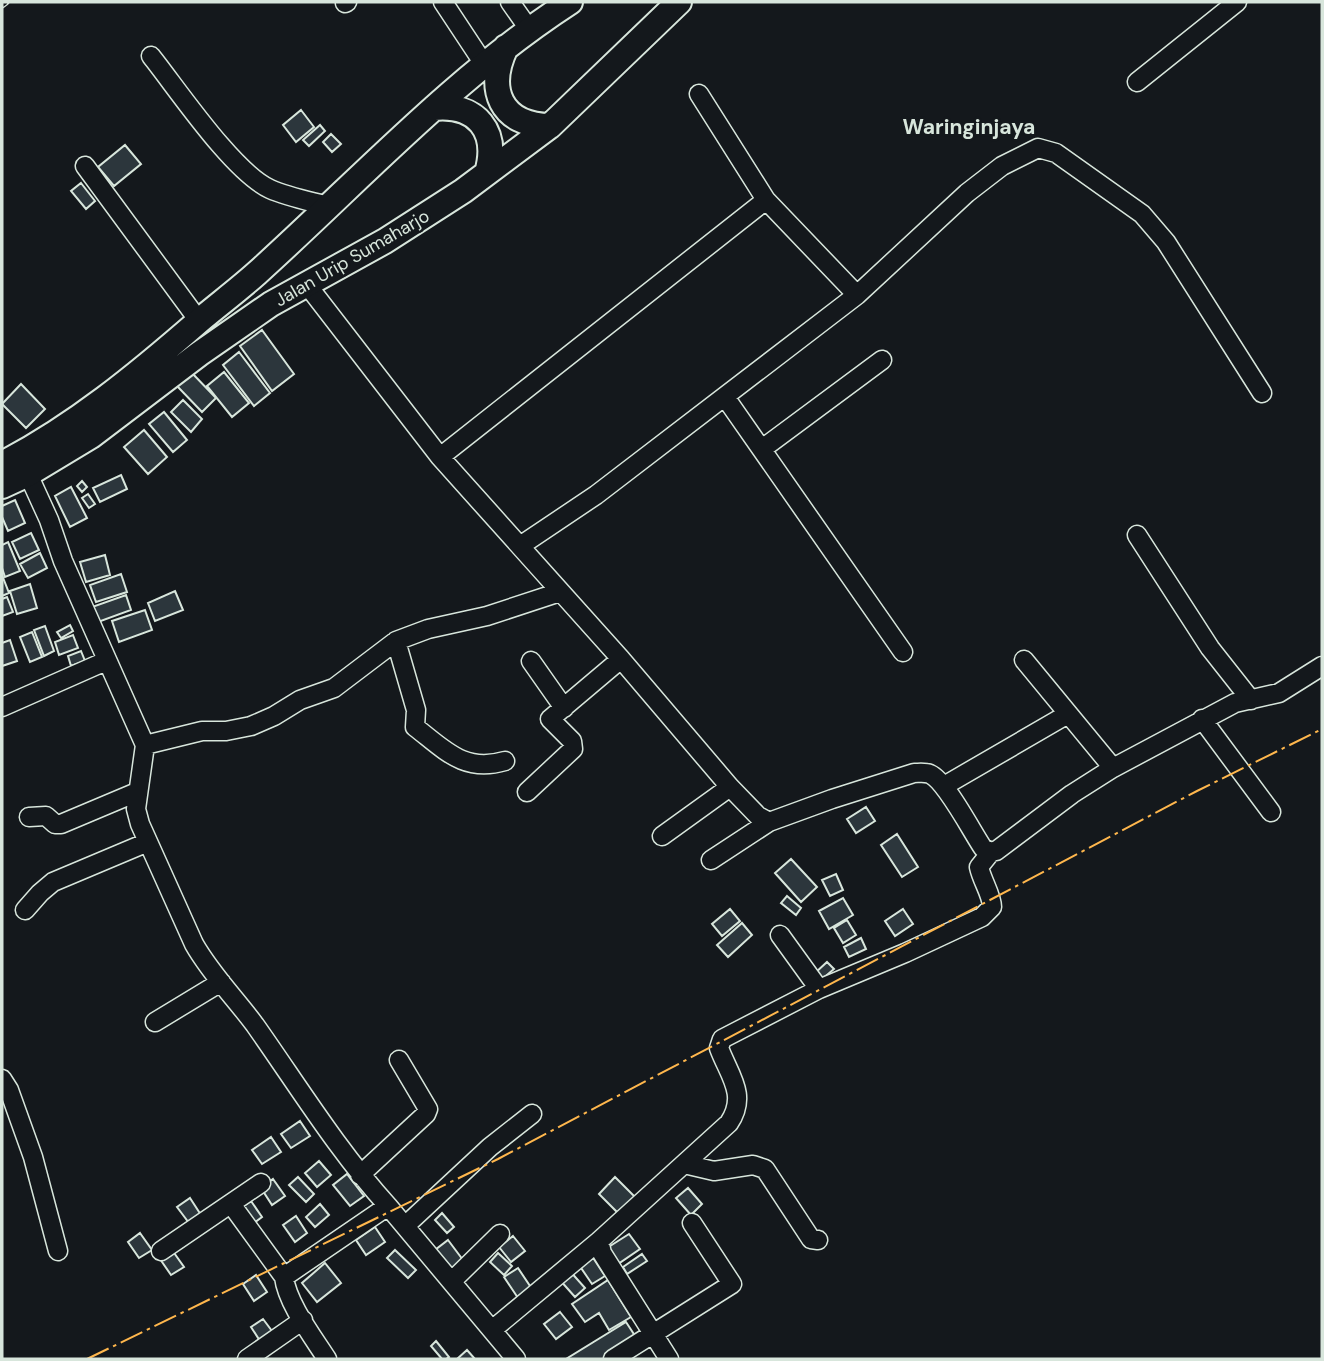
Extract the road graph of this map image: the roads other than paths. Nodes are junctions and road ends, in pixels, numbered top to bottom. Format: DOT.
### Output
graph roads {
  1 [pos="443,2"];
  2 [pos="510,2"];
  3 [pos="570,2"];
  4 [pos="679,2"];
  5 [pos="1237,2"];
  6 [pos="529,29"];
  7 [pos="507,45"];
  8 [pos="151,56"];
  9 [pos="484,64"];
  10 [pos="1137,82"];
  11 [pos="699,94"];
  12 [pos="434,108"];
  13 [pos="550,126"];
  14 [pos="85,166"];
  15 [pos="487,173"];
  16 [pos="766,200"];
  17 [pos="328,206"];
  18 [pos="308,286"];
  19 [pos="857,295"];
  20 [pos="199,321"];
  21 [pos="881,360"];
  22 [pos="1262,393"];
  23 [pos="725,397"];
  24 [pos="118,403"];
  25 [pos="84,429"];
  26 [pos="762,449"];
  27 [pos="440,457"];
  28 [pos="2,464"];
  29 [pos="28,474"];
  30 [pos="2,486"];
  31 [pos="1137,535"];
  32 [pos="520,546"];
  33 [pos="560,592"];
  34 [pos="396,641"];
  35 [pos="903,652"];
  36 [pos="621,659"];
  37 [pos="1024,660"];
  38 [pos="106,661"];
  39 [pos="531,661"];
  40 [pos="1322,666"];
  41 [pos="1251,700"];
  42 [pos="2,707"];
  43 [pos="564,708"];
  44 [pos="1068,714"];
  45 [pos="1202,719"];
  46 [pos="145,745"];
  47 [pos="505,761"];
  48 [pos="1113,768"];
  49 [pos="944,786"];
  50 [pos="730,787"];
  51 [pos="137,792"];
  52 [pos="527,792"];
  53 [pos="1271,812"];
  54 [pos="29,817"];
  55 [pos="768,822"];
  56 [pos="662,836"];
  57 [pos="148,842"];
  58 [pos="990,852"];
  59 [pos="711,860"];
  60 [pos="25,910"];
  61 [pos="780,935"];
  62 [pos="221,982"];
  63 [pos="819,989"];
  64 [pos="155,1022"];
  65 [pos="399,1060"];
  66 [pos="2,1079"];
  67 [pos="532,1114"];
  68 [pos="684,1164"];
  69 [pos="360,1175"];
  70 [pos="261,1183"];
  71 [pos="231,1204"];
  72 [pos="388,1206"];
  73 [pos="692,1223"];
  74 [pos="405,1226"];
  75 [pos="500,1234"];
  76 [pos="818,1240"];
  77 [pos="599,1241"];
  78 [pos="58,1251"];
  79 [pos="161,1251"];
  80 [pos="284,1276"];
  81 [pos="452,1282"];
  82 [pos="303,1320"];
  83 [pos="492,1330"];
  84 [pos="653,1334"];
  85 [pos="247,1359"];
  86 [pos="327,1359"];
  87 [pos="516,1359"];
  88 [pos="613,1359"];
  89 [pos="669,1359"];
  1 -- 9 [label="street"];
  2 -- 6 [label="street"];
  3 -- 6 [label="highway, Jalan Urip Sumaharjo"];
  4 -- 13 [label="highway, Jalan Urip Sumaharjo"];
  5 -- 10 [label="street"];
  6 -- 7 [label="highway, Jalan Urip Sumaharjo"];
  7 -- 9 [label="highway, Jalan Urip Sumaharjo"];
  7 -- 13 [label="highway"];
  8 -- 17 [label="street"];
  9 -- 12 [label="highway, Jalan Urip Sumaharjo"];
  11 -- 16 [label="street"];
  12 -- 15 [label="highway"];
  12 -- 17 [label="highway, Jalan Urip Sumaharjo"];
  13 -- 15 [label="highway, Jalan Urip Sumaharjo"];
  14 -- 20 [label="street"];
  15 -- 18 [label="highway, Jalan Urip Sumaharjo"];
  16 -- 19 [label="street"];
  16 -- 27 [label="street"];
  17 -- 20 [label="highway, Jalan Urip Sumaharjo"];
  18 -- 24 [label="highway, Jalan Urip Sumaharjo"];
  18 -- 27 [label="street"];
  19 -- 22 [label="street"];
  19 -- 23 [label="street"];
  20 -- 24 [label="highway, Jalan Urip Sumaharjo"];
  21 -- 26 [label="street"];
  23 -- 26 [label="street"];
  23 -- 32 [label="street"];
  24 -- 25 [label="highway, Jalan Urip Sumaharjo"];
  25 -- 28 [label="highway, Jalan Urip Sumaharjo"];
  25 -- 29 [label="highway, Jalan Urip Sumaharjo"];
  26 -- 35 [label="street"];
  27 -- 32 [label="street"];
  29 -- 30 [label="highway, Jalan Urip Sumaharjo"];
  29 -- 38 [label="street"];
  31 -- 41 [label="street"];
  32 -- 33 [label="street"];
  33 -- 34 [label="street"];
  33 -- 36 [label="street"];
  34 -- 46 [label="street"];
  34 -- 47 [label="street"];
  36 -- 43 [label="street"];
  36 -- 50 [label="street"];
  37 -- 44 [label="street"];
  38 -- 42 [label="street"];
  38 -- 46 [label="street"];
  39 -- 43 [label="street"];
  40 -- 41 [label="street"];
  41 -- 45 [label="street"];
  43 -- 52 [label="street"];
  44 -- 48 [label="street"];
  44 -- 49 [label="street"];
  45 -- 48 [label="street"];
  45 -- 53 [label="street"];
  46 -- 51 [label="street"];
  48 -- 58 [label="street"];
  49 -- 55 [label="street"];
  49 -- 58 [label="street"];
  50 -- 55 [label="street"];
  50 -- 56 [label="street"];
  51 -- 54 [label="street"];
  51 -- 57 [label="street"];
  55 -- 59 [label="street"];
  57 -- 60 [label="street"];
  57 -- 62 [label="street"];
  58 -- 63 [label="street"];
  61 -- 63 [label="street"];
  62 -- 64 [label="street"];
  62 -- 69 [label="street"];
  63 -- 68 [label="street"];
  65 -- 69 [label="street"];
  66 -- 78 [label="street"];
  67 -- 74 [label="street"];
  68 -- 76 [label="street"];
  68 -- 77 [label="street"];
  69 -- 72 [label="street"];
  70 -- 71 [label="street"];
  71 -- 79 [label="street"];
  71 -- 80 [label="street"];
  72 -- 74 [label="street"];
  72 -- 80 [label="street"];
  73 -- 84 [label="street"];
  74 -- 81 [label="street"];
  75 -- 81 [label="street"];
  77 -- 83 [label="street"];
  77 -- 84 [label="street"];
  80 -- 82 [label="street"];
  81 -- 83 [label="street"];
  82 -- 85 [label="street"];
  82 -- 86 [label="street"];
  83 -- 87 [label="street"];
  84 -- 88 [label="street"];
  84 -- 89 [label="street"];
}
